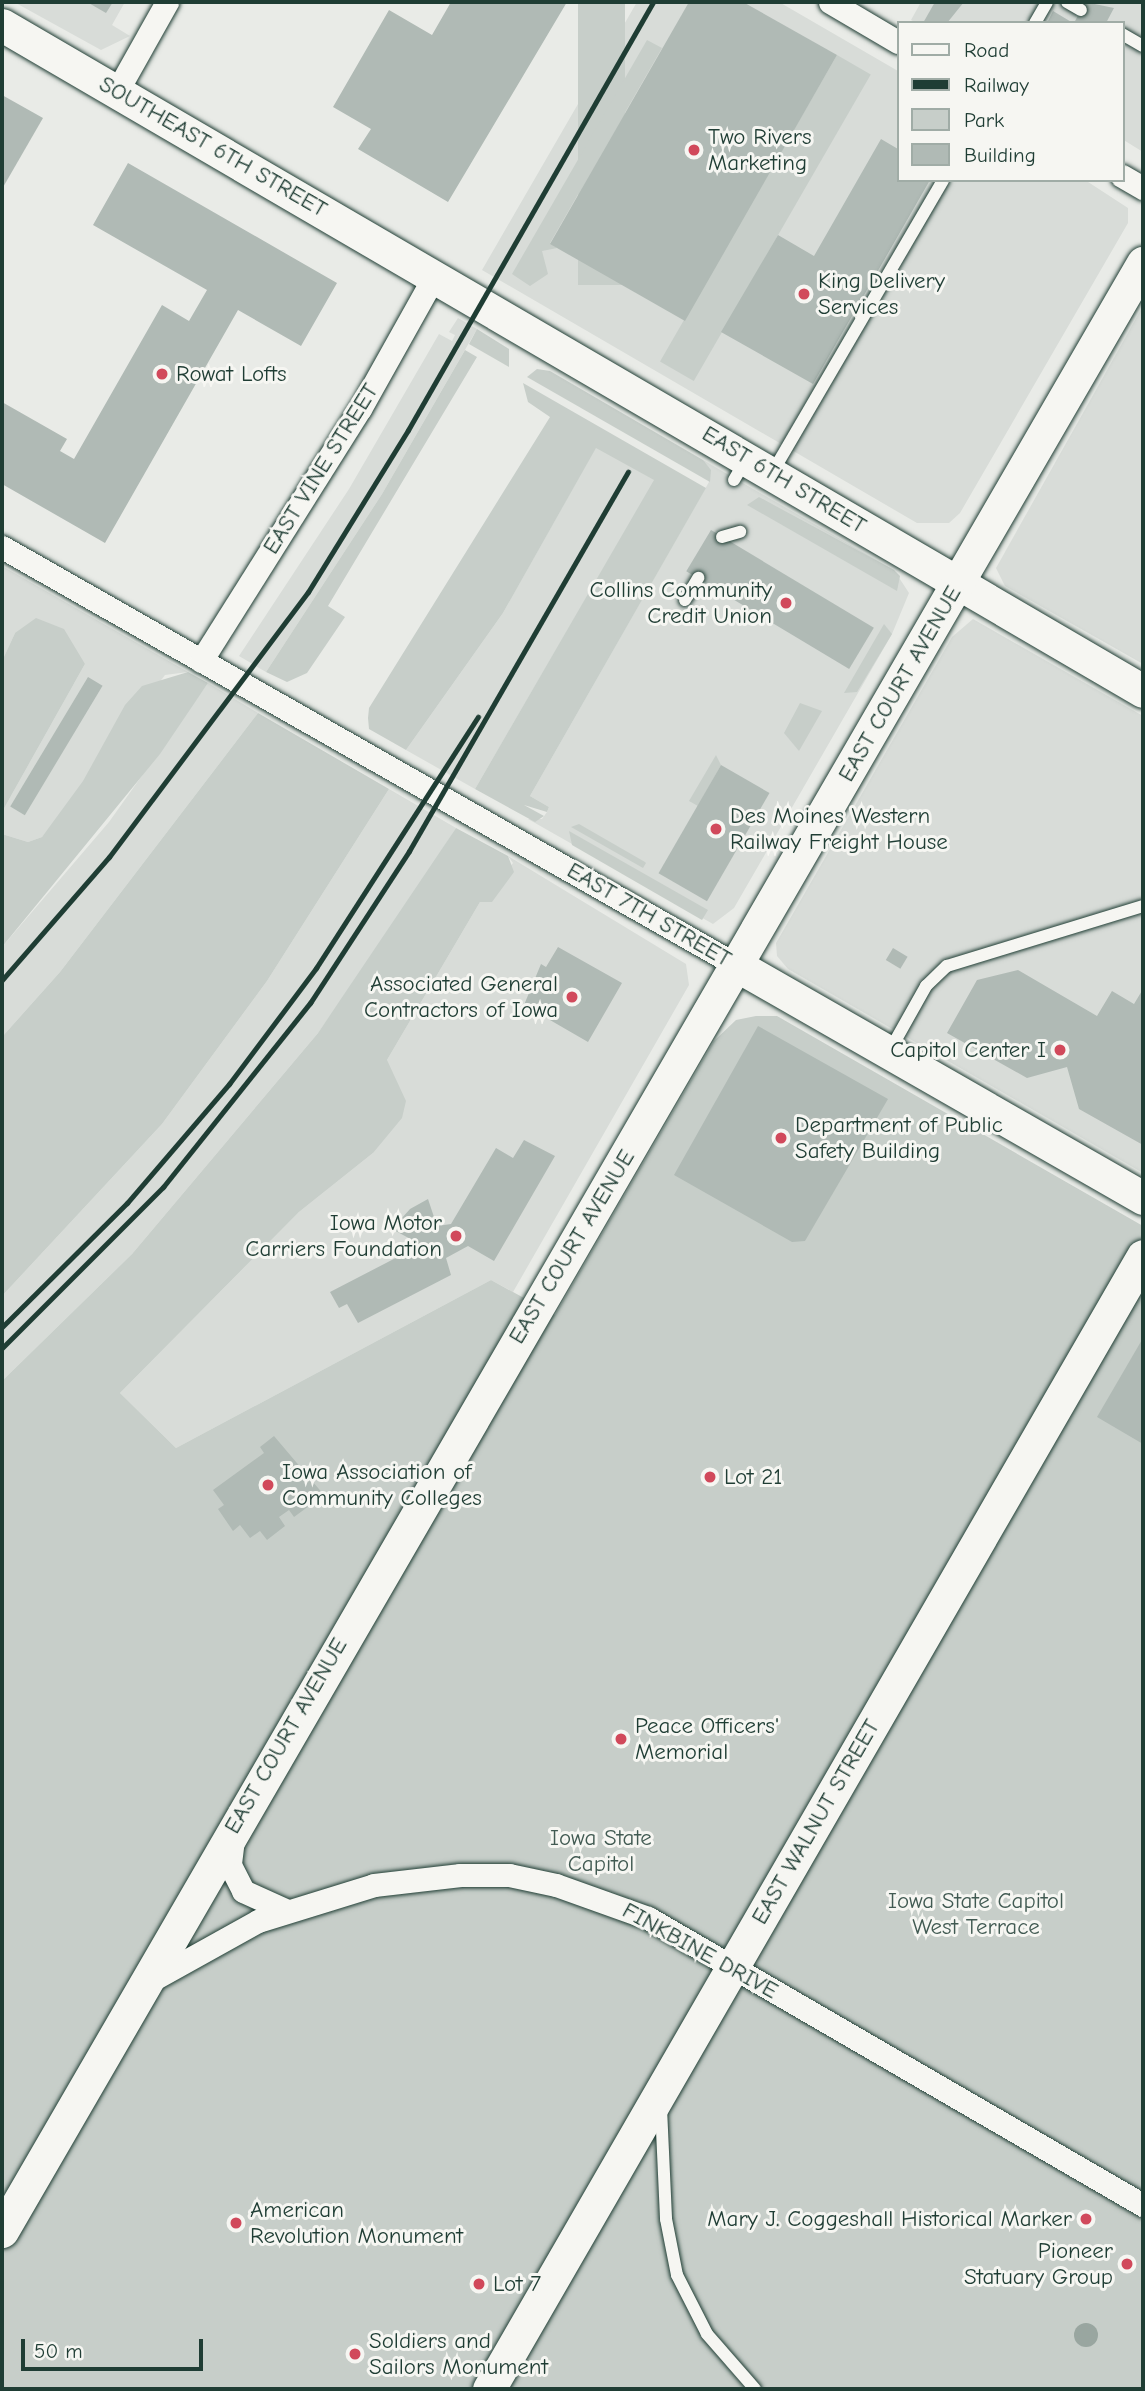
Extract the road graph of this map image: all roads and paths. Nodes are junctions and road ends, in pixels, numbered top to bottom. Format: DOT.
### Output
graph roads {
  1 [pos="167,2"];
  2 [pos="830,2"];
  3 [pos="1047,2"];
  4 [pos="1067,2"];
  5 [pos="1081,10"];
  6 [pos="1036,21"];
  7 [pos="2,25"];
  8 [pos="1124,35"];
  9 [pos="897,42"];
  10 [pos="1143,46"];
  11 [pos="117,91"];
  12 [pos="1124,177"];
  13 [pos="942,182"];
  14 [pos="1143,188"];
  15 [pos="1143,263"];
  16 [pos="430,272"];
  17 [pos="751,471"];
  18 [pos="740,532"];
  19 [pos="722,537"];
  20 [pos="2,547"];
  21 [pos="698,578"];
  22 [pos="959,583"];
  23 [pos="685,600"];
  24 [pos="201,661"];
  25 [pos="1143,691"];
  26 [pos="1143,906"];
  27 [pos="738,966"];
  28 [pos="889,1052"];
  29 [pos="1143,1198"];
  30 [pos="1143,1256"];
  31 [pos="235,1825"];
  32 [pos="288,1911"];
  33 [pos="731,1968"];
  34 [pos="145,1984"];
  35 [pos="661,2091"];
  36 [pos="1143,2205"];
  37 [pos="2,2231"];
  38 [pos="489,2389"];
  39 [pos="755,2389"];
  1 -- 11 [label="street"];
  2 -- 9 [label="street"];
  3 -- 6 [label="lane"];
  4 -- 5 [label="lane"];
  7 -- 11 [label="street, SOUTHEAST 6TH STREET"];
  8 -- 10 [label="lane"];
  11 -- 16 [label="street, SOUTHEAST 6TH STREET"];
  12 -- 14 [label="street"];
  13 -- 17 [label="lane"];
  15 -- 22 [label="street, EAST COURT AVENUE"];
  16 -- 17 [label="street, EAST 6TH STREET"];
  16 -- 24 [label="street, EAST VINE STREET"];
  17 -- 22 [label="street, EAST 6TH STREET"];
  18 -- 19 [label="lane"];
  20 -- 24 [label="street, EAST 7TH STREET"];
  21 -- 23 [label="lane"];
  22 -- 25 [label="street, EAST 6TH STREET"];
  22 -- 27 [label="street, EAST COURT AVENUE"];
  24 -- 27 [label="street, EAST 7TH STREET"];
  26 -- 28 [label="lane"];
  27 -- 28 [label="street, EAST 7TH STREET"];
  27 -- 31 [label="street, EAST COURT AVENUE"];
  28 -- 29 [label="street, EAST 7TH STREET"];
  30 -- 33 [label="street, EAST WALNUT STREET"];
  31 -- 32 [label="street"];
  31 -- 34 [label="street, EAST COURT AVENUE"];
  32 -- 33 [label="street, FINKBINE DRIVE"];
  32 -- 34 [label="street, FINKBINE DRIVE"];
  33 -- 35 [label="street, EAST WALNUT STREET"];
  33 -- 36 [label="street, FINKBINE DRIVE"];
  34 -- 37 [label="street, EAST COURT AVENUE"];
  35 -- 38 [label="street, EAST WALNUT STREET"];
  35 -- 39 [label="lane"];
}
